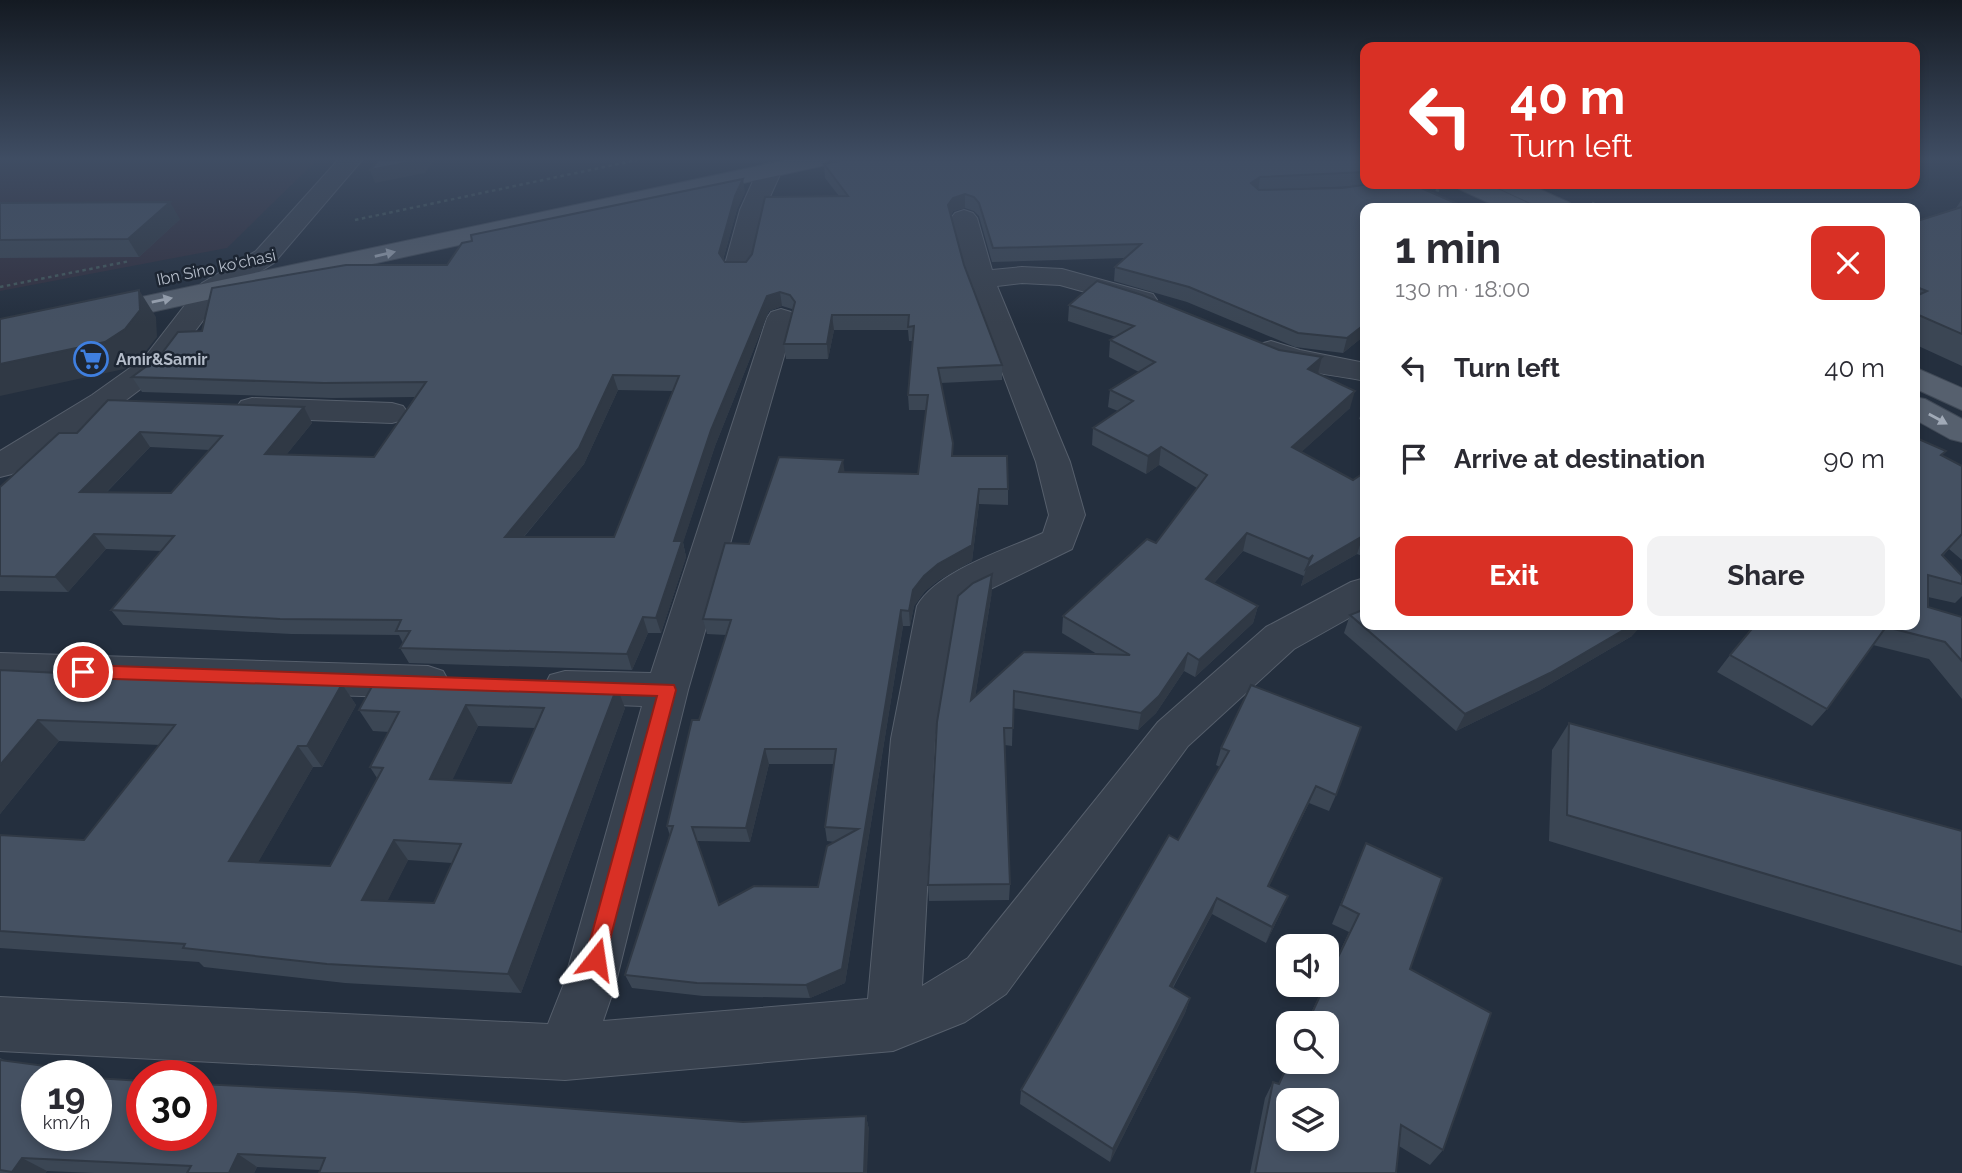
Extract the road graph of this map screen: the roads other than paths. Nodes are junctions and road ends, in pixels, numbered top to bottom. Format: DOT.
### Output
graph roads {
  1 [pos="302,215"];
  2 [pos="463,215"];
  3 [pos="565,215"];
  4 [pos="751,215"];
  5 [pos="964,218"];
  6 [pos="265,257"];
  7 [pos="738,268"];
  8 [pos="981,279"];
  9 [pos="212,289"];
  10 [pos="1165,306"];
  11 [pos="0,312"];
  12 [pos="781,318"];
  13 [pos="0,336"];
  14 [pos="1251,342"];
  15 [pos="1360,370"];
  16 [pos="1920,379"];
  17 [pos="1962,400"];
  18 [pos="103,402"];
  19 [pos="144,404"];
  20 [pos="227,407"];
  21 [pos="1920,409"];
  22 [pos="392,413"];
  23 [pos="1962,432"];
  24 [pos="0,466"];
  25 [pos="1360,595"];
  26 [pos="0,669"];
  27 [pos="459,683"];
  28 [pos="528,685"];
  29 [pos="667,690"];
  30 [pos="0,1024"];
  31 [pos="893,1024"];
  32 [pos="565,1052"];
  1 -- 6 [label="street"];
  2 -- 6 [label="main road, Ibn Sino ko'chasi"];
  9 -- 3 [label="main road, Ibn Sino ko'chasi, one-way"];
  4 -- 7 [label="street"];
  5 -- 8 [label="street"];
  6 -- 9 [label="street"];
  6 -- 11 [label="main road, Ibn Sino ko'chasi"];
  8 -- 10 [label="street"];
  8 -- 31 [label="street"];
  13 -- 9 [label="main road, Ibn Sino ko'chasi, one-way"];
  9 -- 18 [label="street"];
  12 -- 29 [label="street"];
  14 -- 15 [label="street"];
  16 -- 17 [label="main road"];
  18 -- 19 [label="street"];
  18 -- 24 [label="street"];
  20 -- 22 [label="street"];
  21 -- 23 [label="main road, one-way"];
  25 -- 31 [label="street"];
  26 -- 27 [label="street"];
  28 -- 29 [label="street"];
  29 -- 32 [label="street"];
  30 -- 32 [label="street"];
  31 -- 32 [label="street"];
}
